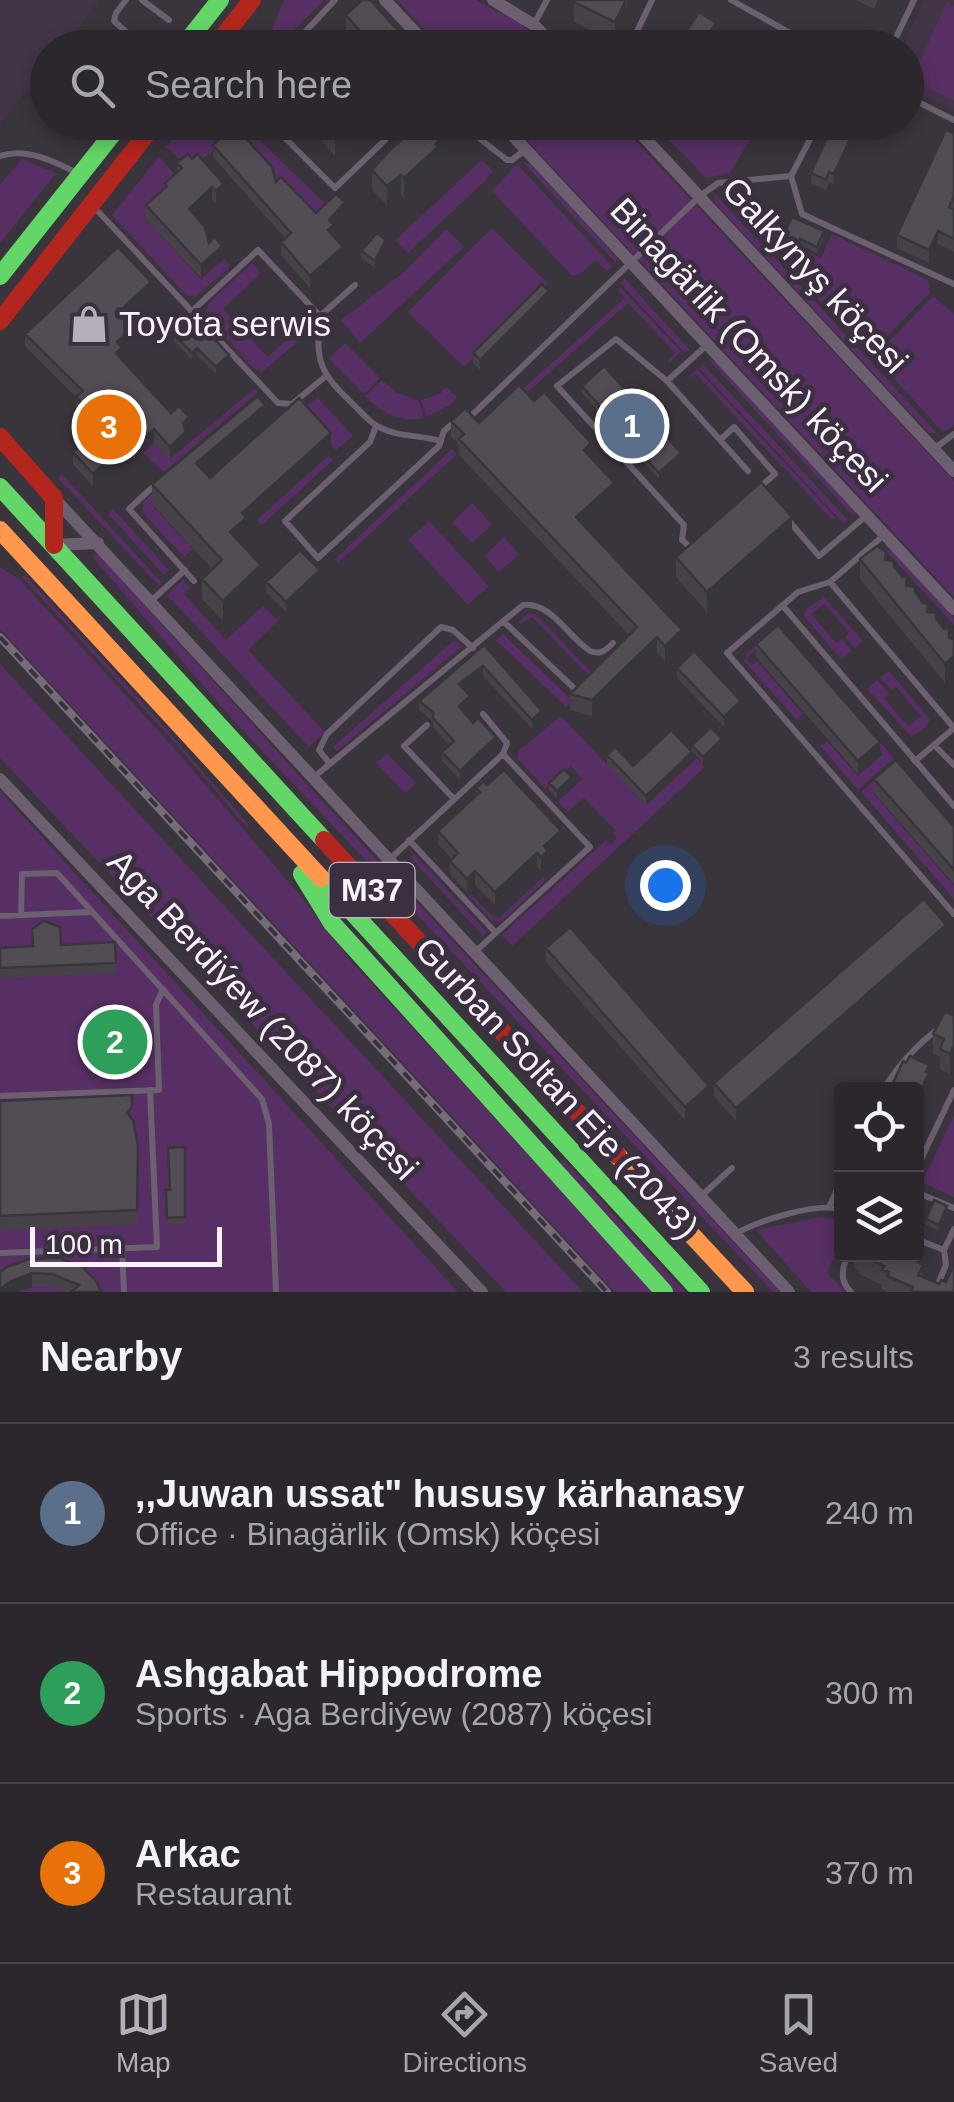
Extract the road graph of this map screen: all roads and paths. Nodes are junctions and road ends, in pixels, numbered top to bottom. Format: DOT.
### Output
graph roads {
  1 [pos="126,0"];
  2 [pos="142,0"];
  3 [pos="220,0"];
  4 [pos="252,0"];
  5 [pos="336,0"];
  6 [pos="385,0"];
  7 [pos="493,0"];
  8 [pos="652,0"];
  9 [pos="731,0"];
  10 [pos="914,0"];
  11 [pos="543,1"];
  12 [pos="170,20"];
  13 [pos="534,25"];
  14 [pos="123,30"];
  15 [pos="196,30"];
  16 [pos="228,30"];
  17 [pos="307,30"];
  18 [pos="413,30"];
  19 [pos="539,30"];
  20 [pos="638,30"];
  21 [pos="784,30"];
  22 [pos="900,30"];
  23 [pos="924,105"];
  24 [pos="954,120"];
  25 [pos="108,140"];
  26 [pos="142,140"];
  27 [pos="287,140"];
  28 [pos="385,140"];
  29 [pos="481,140"];
  30 [pos="517,140"];
  31 [pos="647,140"];
  32 [pos="810,140"];
  33 [pos="526,150"];
  34 [pos="0,156"];
  35 [pos="80,175"];
  36 [pos="791,176"];
  37 [pos="700,196"];
  38 [pos="91,204"];
  39 [pos="631,261"];
  40 [pos="0,276"];
  41 [pos="954,284"];
  42 [pos="355,285"];
  43 [pos="192,312"];
  44 [pos="320,316"];
  45 [pos="1,321"];
  46 [pos="708,344"];
  47 [pos="326,376"];
  48 [pos="667,381"];
  49 [pos="376,426"];
  50 [pos="954,434"];
  51 [pos="0,437"];
  52 [pos="720,440"];
  53 [pos="441,441"];
  54 [pos="934,449"];
  55 [pos="954,470"];
  56 [pos="748,471"];
  57 [pos="165,476"];
  58 [pos="0,487"];
  59 [pos="54,498"];
  60 [pos="771,502"];
  61 [pos="784,515"];
  62 [pos="867,515"];
  63 [pos="0,530"];
  64 [pos="885,534"];
  65 [pos="704,537"];
  66 [pos="98,543"];
  67 [pos="54,545"];
  68 [pos="184,570"];
  69 [pos="194,580"];
  70 [pos="830,582"];
  71 [pos="152,601"];
  72 [pos="782,605"];
  73 [pos="954,609"];
  74 [pos="503,621"];
  75 [pos="614,643"];
  76 [pos="472,648"];
  77 [pos="576,690"];
  78 [pos="483,714"];
  79 [pos="426,725"];
  80 [pos="954,728"];
  81 [pos="934,746"];
  82 [pos="504,754"];
  83 [pos="916,761"];
  84 [pos="330,764"];
  85 [pos="954,765"];
  86 [pos="313,777"];
  87 [pos="0,779"];
  88 [pos="454,799"];
  89 [pos="954,806"];
  90 [pos="275,828"];
  91 [pos="410,840"];
  92 [pos="389,859"];
  93 [pos="92,912"];
  94 [pos="21,914"];
  95 [pos="954,914"];
  96 [pos="0,916"];
  97 [pos="496,933"];
  98 [pos="475,952"];
  99 [pos="163,990"];
  100 [pos="954,1019"];
  101 [pos="888,1082"];
  102 [pos="150,1090"];
  103 [pos="954,1090"];
  104 [pos="0,1096"];
  105 [pos="924,1153"];
  106 [pos="732,1168"];
  107 [pos="924,1195"];
  108 [pos="701,1196"];
  109 [pos="834,1196"];
  110 [pos="830,1205"];
  111 [pos="834,1207"];
  112 [pos="954,1208"];
  113 [pos="954,1229"];
  114 [pos="736,1234"];
  115 [pos="924,1242"];
  116 [pos="122,1248"];
  117 [pos="944,1250"];
  118 [pos="0,1253"];
  119 [pos="845,1262"];
  120 [pos="935,1291"];
  121 [pos="124,1292"];
  122 [pos="276,1292"];
  123 [pos="482,1292"];
  124 [pos="664,1292"];
  125 [pos="701,1292"];
  126 [pos="745,1292"];
  127 [pos="788,1292"];
  128 [pos="851,1292"];
  1 -- 14 [label="lane"];
  2 -- 12 [label="lane"];
  3 -- 15 [label="main road"];
  4 -- 16 [label="main road"];
  5 -- 17 [label="lane"];
  6 -- 18 [label="street"];
  7 -- 13 [label="street"];
  8 -- 20 [label="lane"];
  9 -- 21 [label="lane"];
  10 -- 22 [label="lane"];
  11 -- 13 [label="lane"];
  13 -- 19 [label="street"];
  23 -- 24 [label="lane"];
  25 -- 35 [label="main road"];
  26 -- 38 [label="main road"];
  27 -- 28 [label="lane"];
  29 -- 33 [label="lane"];
  30 -- 33 [label="street, Binagärlik (Omsk) köçesi"];
  31 -- 37 [label="street, Galkynyş köçesi"];
  32 -- 36 [label="lane"];
  33 -- 39 [label="street, Binagärlik (Omsk) köçesi"];
  34 -- 35 [label="lane"];
  35 -- 40 [label="main road"];
  36 -- 37 [label="lane"];
  36 -- 41 [label="lane"];
  37 -- 39 [label="lane"];
  37 -- 54 [label="street, Galkynyş köçesi"];
  38 -- 43 [label="lane"];
  38 -- 45 [label="main road"];
  39 -- 46 [label="street, Binagärlik (Omsk) köçesi"];
  39 -- 53 [label="lane"];
  42 -- 44 [label="lane"];
  43 -- 44 [label="lane"];
  43 -- 47 [label="lane"];
  44 -- 47 [label="lane"];
  46 -- 48 [label="lane"];
  46 -- 62 [label="street, Binagärlik (Omsk) köçesi"];
  47 -- 49 [label="lane"];
  48 -- 52 [label="lane"];
  48 -- 65 [label="lane"];
  49 -- 53 [label="lane"];
  49 -- 53 [label="lane"];
  50 -- 54 [label="lane"];
  51 -- 59 [label="main road"];
  52 -- 56 [label="lane"];
  52 -- 60 [label="lane"];
  54 -- 55 [label="street, Galkynyş köçesi"];
  57 -- 68 [label="lane"];
  58 -- 67 [label="main road, Gurban Soltan Eje (2043) / M37"];
  59 -- 66 [label="street"];
  59 -- 67 [label="main road"];
  61 -- 62 [label="lane"];
  62 -- 64 [label="street, Binagärlik (Omsk) köçesi"];
  63 -- 90 [label="main road, Gurban Soltan Eje (2043) / M37"];
  64 -- 70 [label="lane"];
  64 -- 73 [label="street, Binagärlik (Omsk) köçesi"];
  66 -- 67 [label="street"];
  66 -- 71 [label="street"];
  67 -- 126 [label="main road, Gurban Soltan Eje (2043) / M37"];
  68 -- 69 [label="lane"];
  68 -- 71 [label="lane"];
  70 -- 72 [label="lane"];
  70 -- 80 [label="lane"];
  71 -- 86 [label="street"];
  72 -- 83 [label="lane"];
  72 -- 95 [label="lane"];
  74 -- 75 [label="lane"];
  74 -- 76 [label="lane"];
  74 -- 77 [label="lane"];
  76 -- 84 [label="lane"];
  76 -- 84 [label="lane"];
  78 -- 82 [label="lane"];
  79 -- 88 [label="lane"];
  80 -- 81 [label="lane"];
  81 -- 83 [label="lane"];
  81 -- 85 [label="lane"];
  82 -- 88 [label="lane"];
  82 -- 97 [label="lane"];
  83 -- 89 [label="lane"];
  84 -- 86 [label="lane"];
  86 -- 92 [label="street"];
  87 -- 123 [label="street, Aga Berdiýew (2087) köçesi"];
  88 -- 91 [label="lane"];
  90 -- 124 [label="main road"];
  90 -- 125 [label="main road, Gurban Soltan Eje (2043) / M37"];
  91 -- 92 [label="lane"];
  91 -- 97 [label="lane"];
  92 -- 98 [label="street"];
  93 -- 94 [label="lane"];
  93 -- 94 [label="lane"];
  93 -- 99 [label="lane"];
  94 -- 96 [label="lane"];
  97 -- 98 [label="lane"];
  98 -- 108 [label="street"];
  99 -- 102 [label="lane"];
  99 -- 122 [label="lane"];
  100 -- 101 [label="lane"];
  102 -- 104 [label="lane"];
  102 -- 116 [label="lane"];
  103 -- 105 [label="lane"];
  106 -- 108 [label="lane"];
  107 -- 112 [label="lane"];
  108 -- 114 [label="street"];
  109 -- 110 [label="lane"];
  110 -- 111 [label="lane"];
  110 -- 114 [label="lane"];
  113 -- 117 [label="lane"];
  114 -- 127 [label="street"];
  115 -- 117 [label="lane"];
  116 -- 118 [label="lane"];
  116 -- 121 [label="lane"];
  117 -- 120 [label="lane"];
  119 -- 128 [label="lane"];
}
